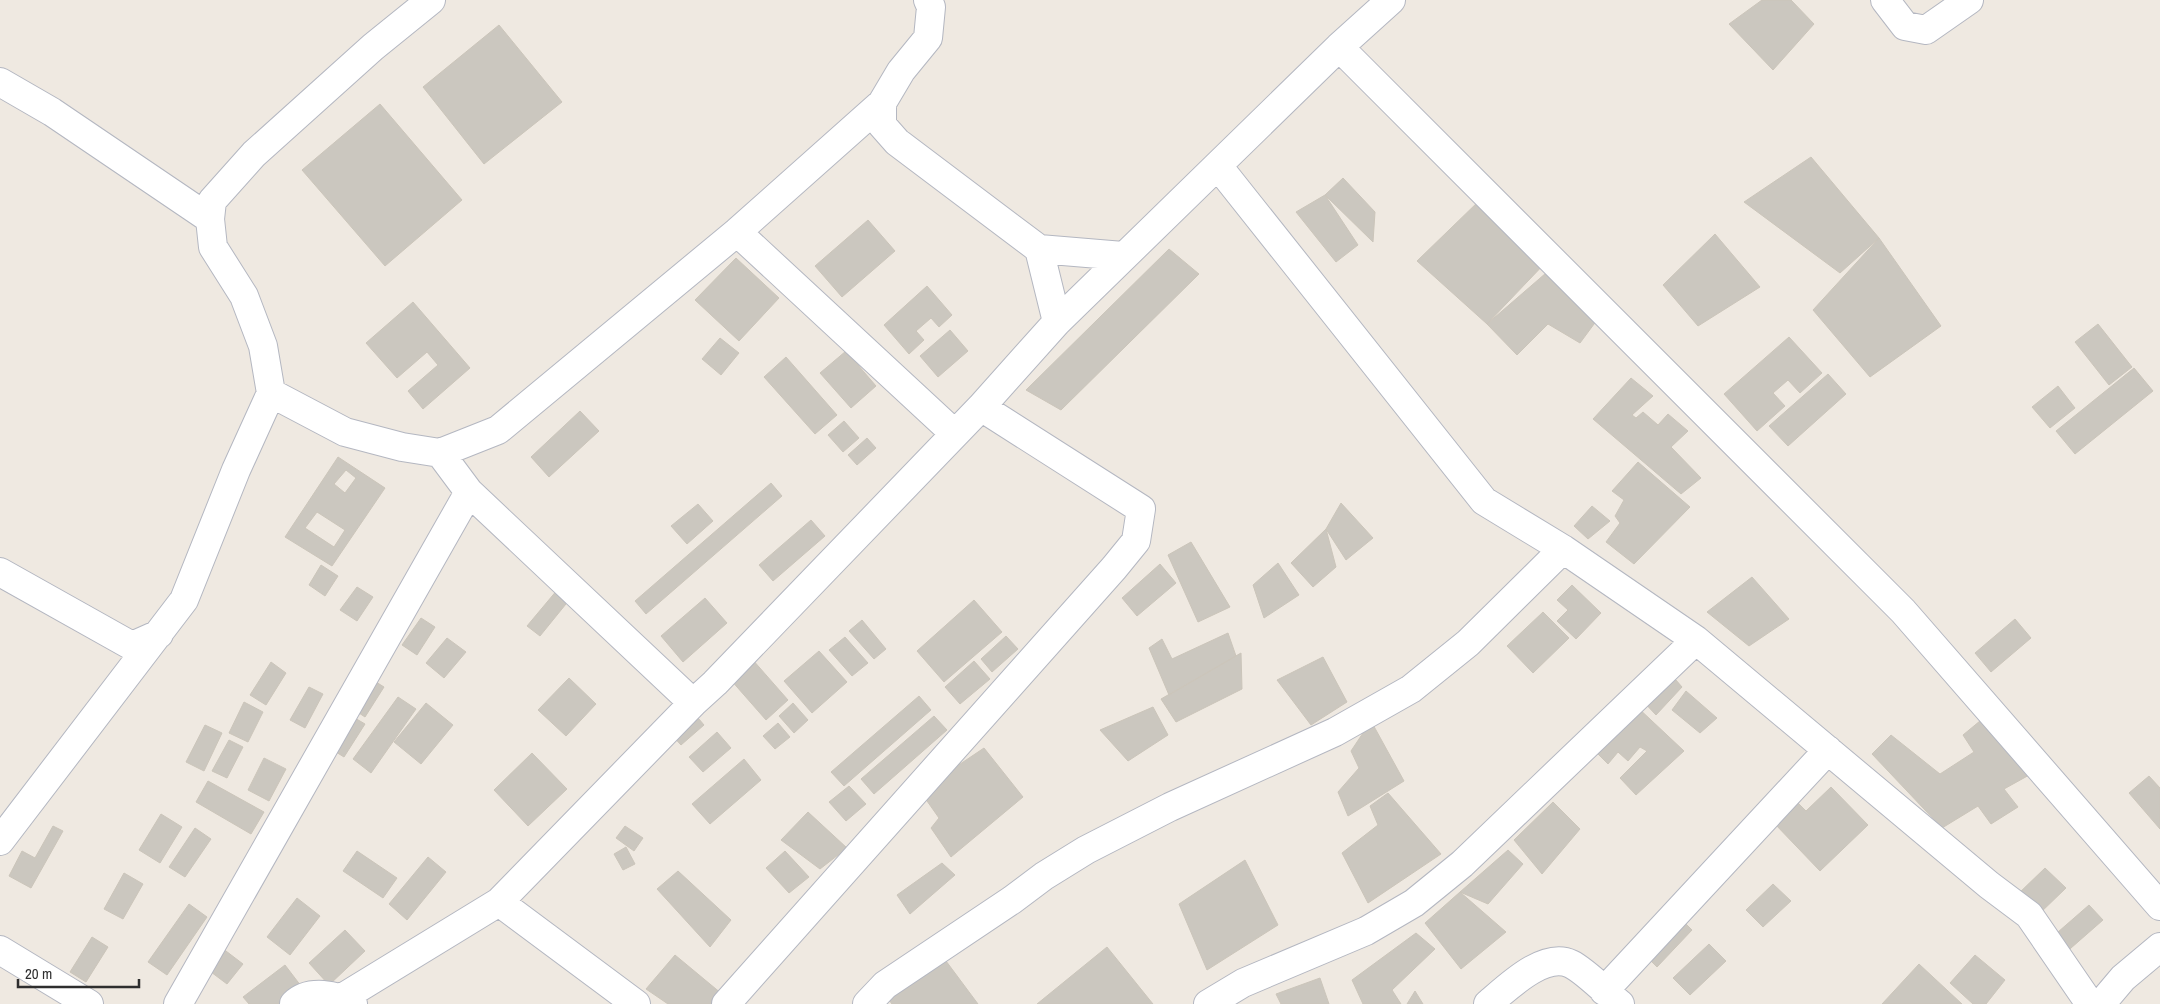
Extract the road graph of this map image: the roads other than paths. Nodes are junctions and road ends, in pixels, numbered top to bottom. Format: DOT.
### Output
graph roads {
  1 [pos="431,0"];
  2 [pos="928,0"];
  3 [pos="1391,0"];
  4 [pos="1885,0"];
  5 [pos="1969,0"];
  6 [pos="1339,47"];
  7 [pos="0,82"];
  8 [pos="882,102"];
  9 [pos="1218,166"];
  10 [pos="210,219"];
  11 [pos="737,232"];
  12 [pos="1039,249"];
  13 [pos="1122,256"];
  14 [pos="1057,322"];
  15 [pos="271,393"];
  16 [pos="982,407"];
  17 [pos="955,434"];
  18 [pos="440,453"];
  19 [pos="469,492"];
  20 [pos="1563,549"];
  21 [pos="0,572"];
  22 [pos="159,634"];
  23 [pos="1696,640"];
  24 [pos="693,704"];
  25 [pos="1828,750"];
  26 [pos="0,841"];
  27 [pos="498,902"];
  28 [pos="2160,906"];
  29 [pos="2160,947"];
  30 [pos="0,950"];
  31 [pos="1612,998"];
  32 [pos="622,1000"];
  33 [pos="348,1001"];
  34 [pos="89,1004"];
  35 [pos="178,1004"];
  36 [pos="294,1004"];
  37 [pos="726,1004"];
  38 [pos="867,1004"];
  39 [pos="1208,1004"];
  40 [pos="1488,1004"];
  41 [pos="2090,1004"];
  42 [pos="2101,1004"];
  1 -- 10 [label="street"];
  2 -- 8 [label="street"];
  3 -- 6 [label="street"];
  4 -- 5 [label="street"];
  6 -- 9 [label="street"];
  6 -- 28 [label="street"];
  7 -- 10 [label="street"];
  8 -- 11 [label="street"];
  8 -- 12 [label="street"];
  9 -- 13 [label="street"];
  9 -- 20 [label="street"];
  10 -- 15 [label="street"];
  11 -- 17 [label="street"];
  11 -- 18 [label="street"];
  12 -- 13 [label="street"];
  12 -- 14 [label="street"];
  13 -- 14 [label="street"];
  14 -- 16 [label="street"];
  15 -- 18 [label="street"];
  15 -- 22 [label="street"];
  16 -- 17 [label="street"];
  16 -- 37 [label="street"];
  17 -- 24 [label="street"];
  18 -- 19 [label="street"];
  19 -- 24 [label="street"];
  19 -- 35 [label="street"];
  20 -- 23 [label="street"];
  20 -- 38 [label="street"];
  21 -- 22 [label="street"];
  22 -- 26 [label="street"];
  23 -- 25 [label="street"];
  23 -- 39 [label="street"];
  24 -- 27 [label="street"];
  25 -- 31 [label="street"];
  25 -- 41 [label="street"];
  27 -- 32 [label="street"];
  27 -- 33 [label="street"];
  29 -- 42 [label="street"];
  30 -- 34 [label="street"];
  31 -- 40 [label="street"];
  33 -- 36 [label="street"];
}
